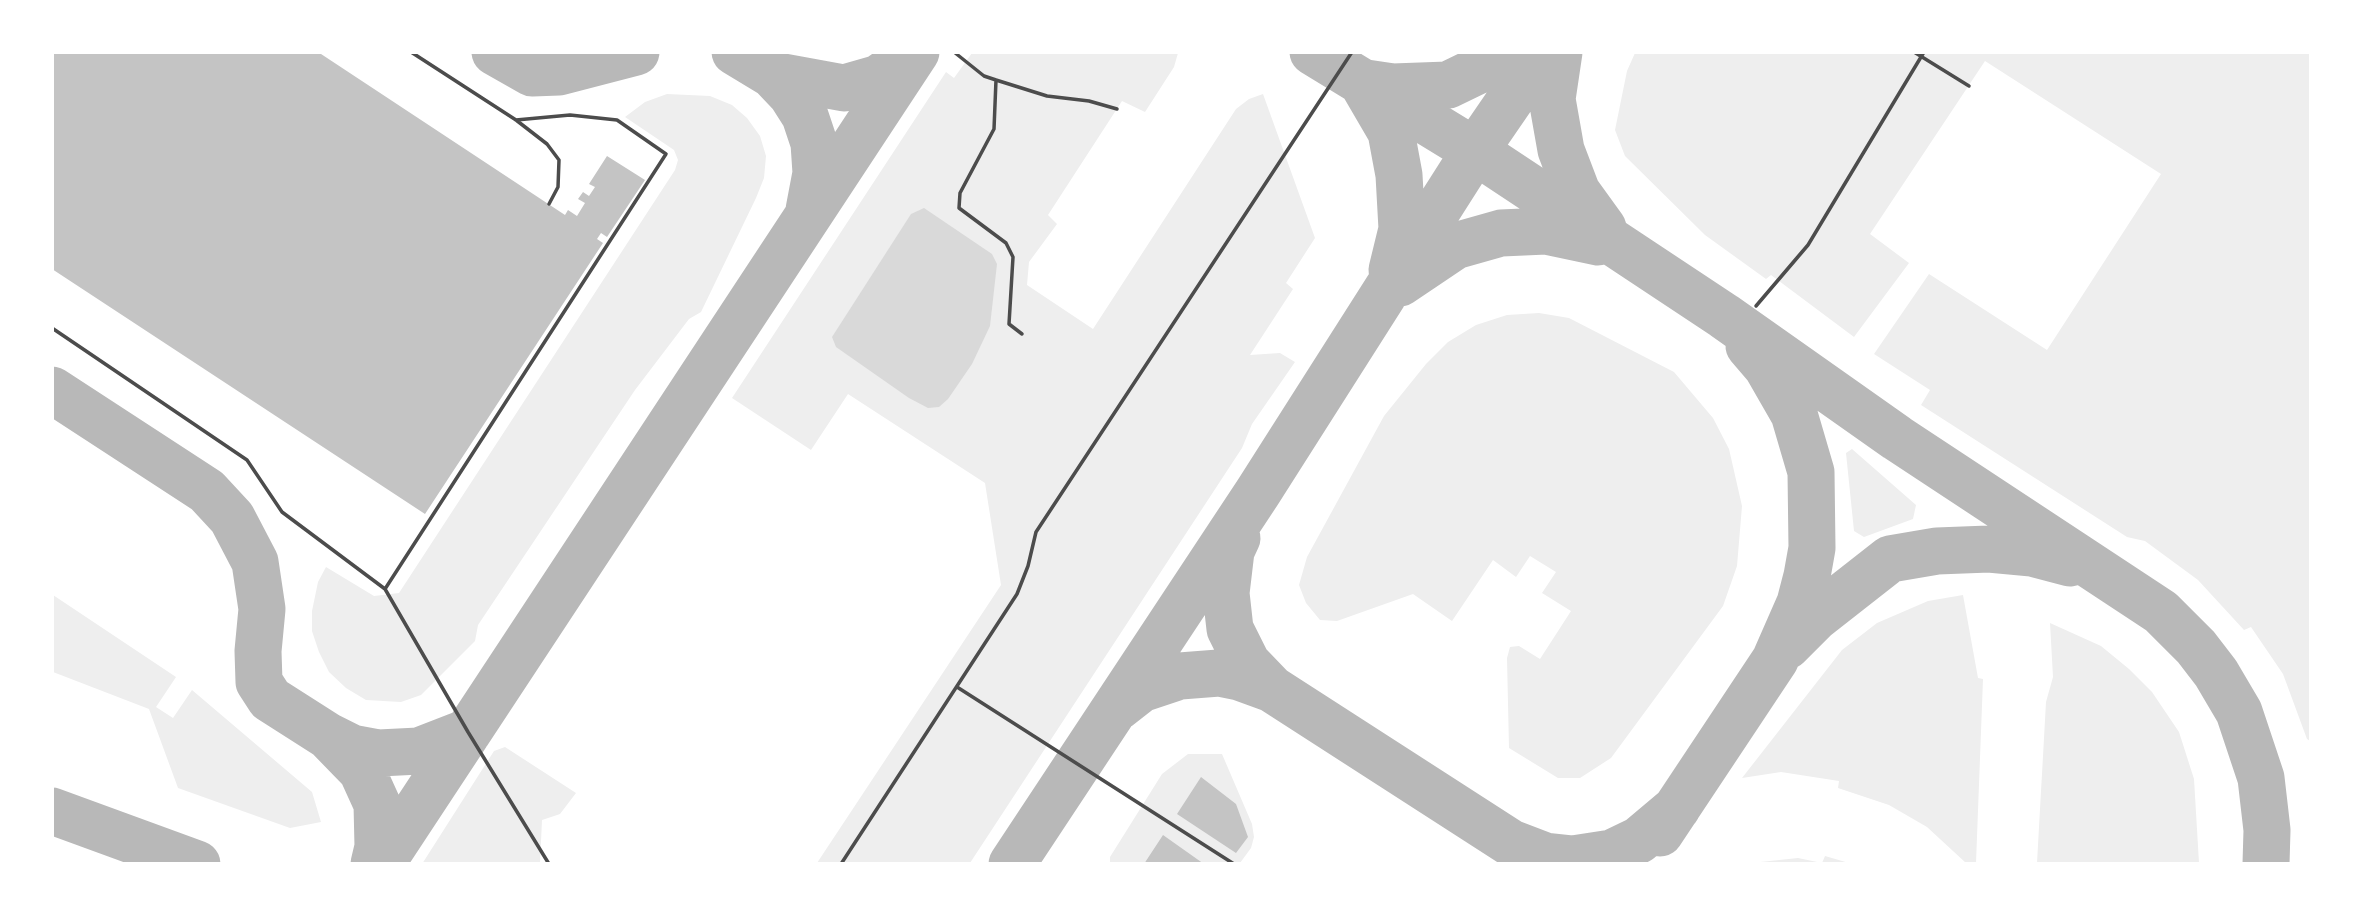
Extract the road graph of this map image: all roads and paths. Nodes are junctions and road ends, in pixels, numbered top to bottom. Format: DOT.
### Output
graph roads {
  1 [pos="411,52"];
  2 [pos="954,52"];
  3 [pos="1352,52"];
  4 [pos="1914,52"];
  5 [pos="1922,55"];
  6 [pos="996,80"];
  7 [pos="1969,86"];
  8 [pos="1117,109"];
  9 [pos="516,120"];
  10 [pos="549,204"];
  11 [pos="1756,306"];
  12 [pos="52,328"];
  13 [pos="1022,334"];
  14 [pos="385,589"];
  15 [pos="957,687"];
  16 [pos="549,863"];
  17 [pos="841,863"];
  18 [pos="1234,863"];
  1 -- 9 [label="lane"];
  2 -- 6 [label="lane"];
  3 -- 15 [label="lane"];
  4 -- 5 [label="lane"];
  5 -- 7 [label="lane"];
  5 -- 11 [label="lane"];
  6 -- 8 [label="lane"];
  6 -- 13 [label="lane"];
  9 -- 10 [label="lane"];
  9 -- 14 [label="lane"];
  12 -- 14 [label="lane"];
  14 -- 16 [label="lane"];
  15 -- 17 [label="lane"];
  15 -- 18 [label="lane"];
}
